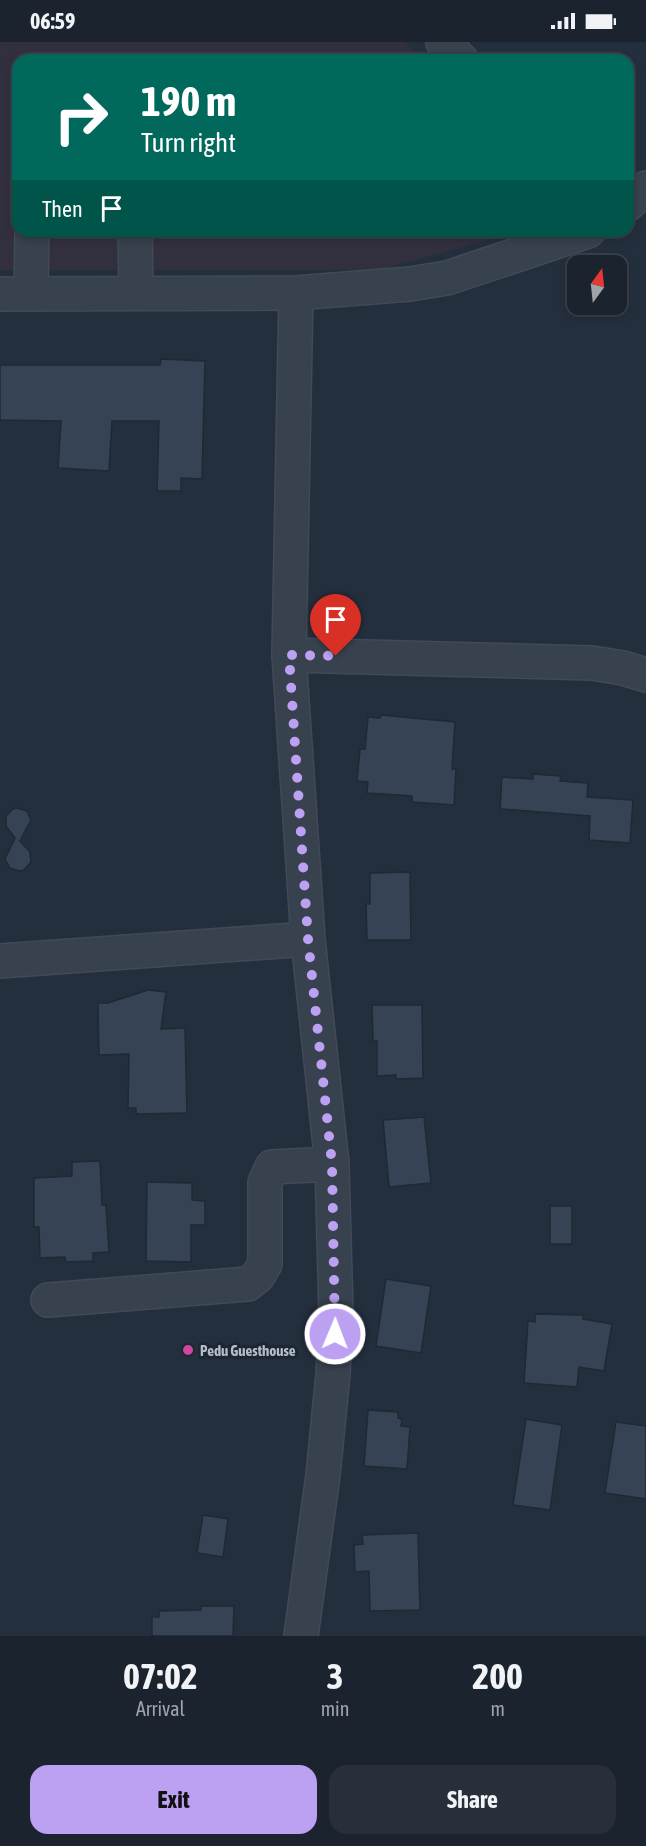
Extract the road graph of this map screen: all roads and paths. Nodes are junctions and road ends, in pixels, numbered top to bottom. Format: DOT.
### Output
graph roads {
  1 [pos="443,42"];
  2 [pos="455,54"];
  3 [pos="646,188"];
  4 [pos="634,199"];
  5 [pos="30,237"];
  6 [pos="135,237"];
  7 [pos="570,237"];
  8 [pos="136,293"];
  9 [pos="296,293"];
  10 [pos="15,294"];
  11 [pos="289,655"];
  12 [pos="646,675"];
  13 [pos="308,939"];
  14 [pos="0,961"];
  15 [pos="332,1164"];
  16 [pos="48,1300"];
  17 [pos="301,1636"];
  1 -- 2 [label="street"];
  3 -- 4 [label="street"];
  5 -- 10 [label="street"];
  6 -- 8 [label="street"];
  7 -- 9 [label="street"];
  8 -- 9 [label="street"];
  8 -- 10 [label="street"];
  9 -- 11 [label="street"];
  11 -- 12 [label="street"];
  11 -- 13 [label="street"];
  13 -- 14 [label="street"];
  13 -- 15 [label="street"];
  15 -- 16 [label="street"];
  15 -- 17 [label="street"];
}
